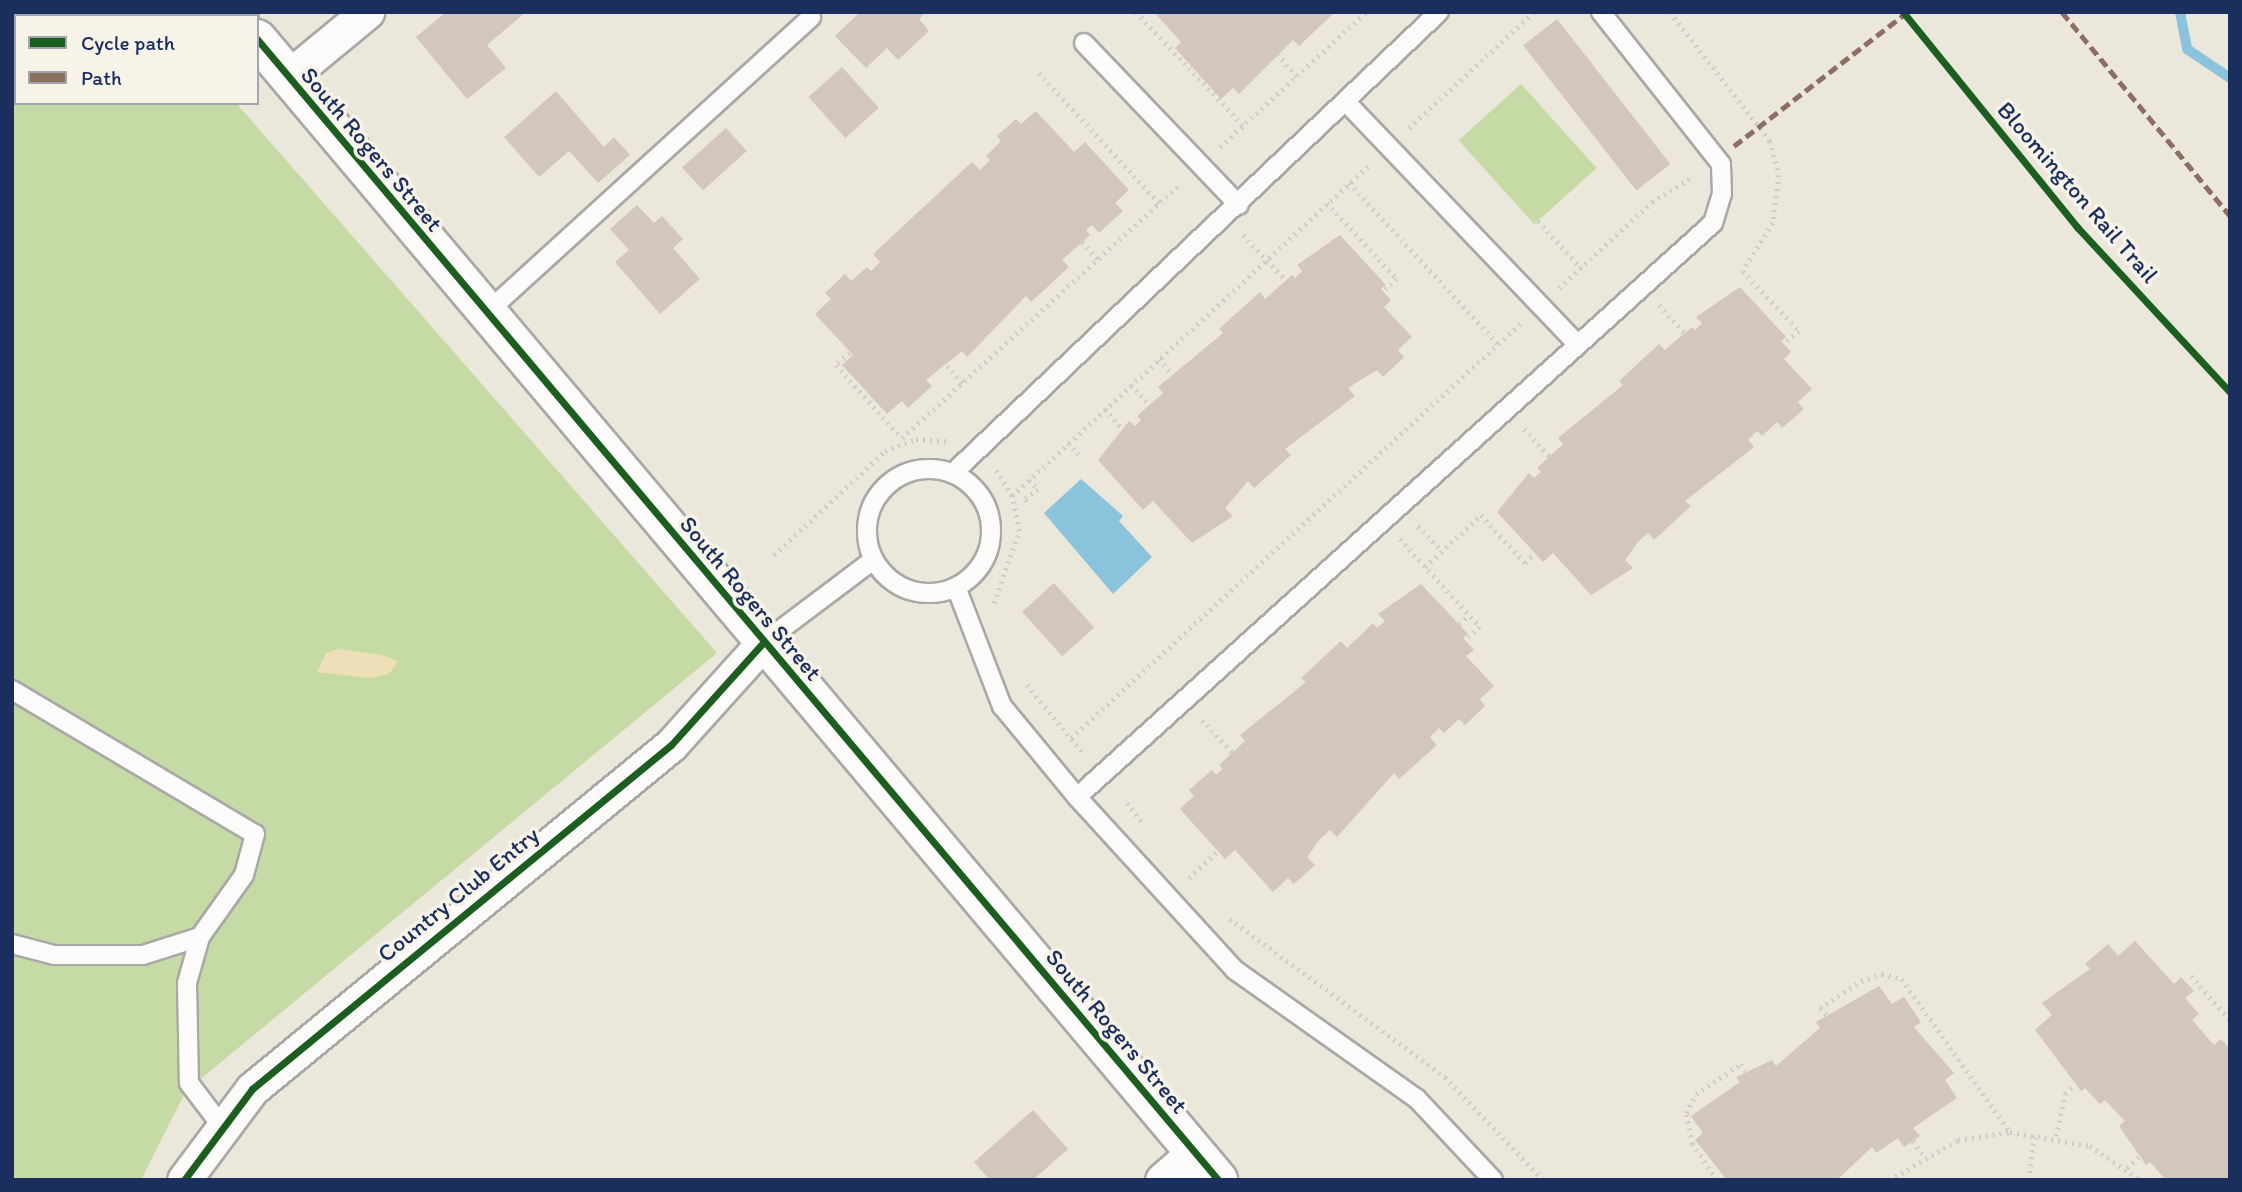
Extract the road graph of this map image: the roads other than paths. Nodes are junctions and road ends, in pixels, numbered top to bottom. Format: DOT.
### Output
graph roads {
  1 [pos="367,12"];
  2 [pos="1439,12"];
  3 [pos="1601,12"];
  4 [pos="811,17"];
  5 [pos="259,42"];
  6 [pos="1084,43"];
  7 [pos="287,78"];
  8 [pos="1346,102"];
  9 [pos="1239,205"];
  10 [pos="485,314"];
  11 [pos="1577,344"];
  12 [pos="953,473"];
  13 [pos="873,560"];
  14 [pos="956,587"];
  15 [pos="763,643"];
  16 [pos="12,690"];
  17 [pos="1077,797"];
  18 [pos="200,937"];
  19 [pos="12,944"];
  20 [pos="220,1124"];
  21 [pos="1206,1166"];
  22 [pos="184,1180"];
  23 [pos="1162,1180"];
  24 [pos="1493,1180"];
  1 -- 7 [label="street"];
  2 -- 8 [label="lane"];
  3 -- 11 [label="lane"];
  4 -- 10 [label="lane"];
  5 -- 7 [label="street, South Rogers Street"];
  6 -- 9 [label="lane"];
  7 -- 10 [label="street, South Rogers Street"];
  8 -- 9 [label="lane"];
  8 -- 11 [label="lane"];
  9 -- 12 [label="lane"];
  10 -- 15 [label="street, South Rogers Street"];
  11 -- 17 [label="lane"];
  12 -- 13 [label="lane"];
  12 -- 14 [label="lane"];
  13 -- 14 [label="lane"];
  13 -- 15 [label="lane"];
  14 -- 17 [label="lane"];
  15 -- 20 [label="street, Country Club Entry"];
  15 -- 21 [label="street, South Rogers Street"];
  16 -- 18 [label="lane"];
  17 -- 24 [label="lane"];
  18 -- 19 [label="lane"];
  18 -- 20 [label="lane"];
  20 -- 22 [label="street, Country Club Entry"];
  21 -- 23 [label="street"];
}
